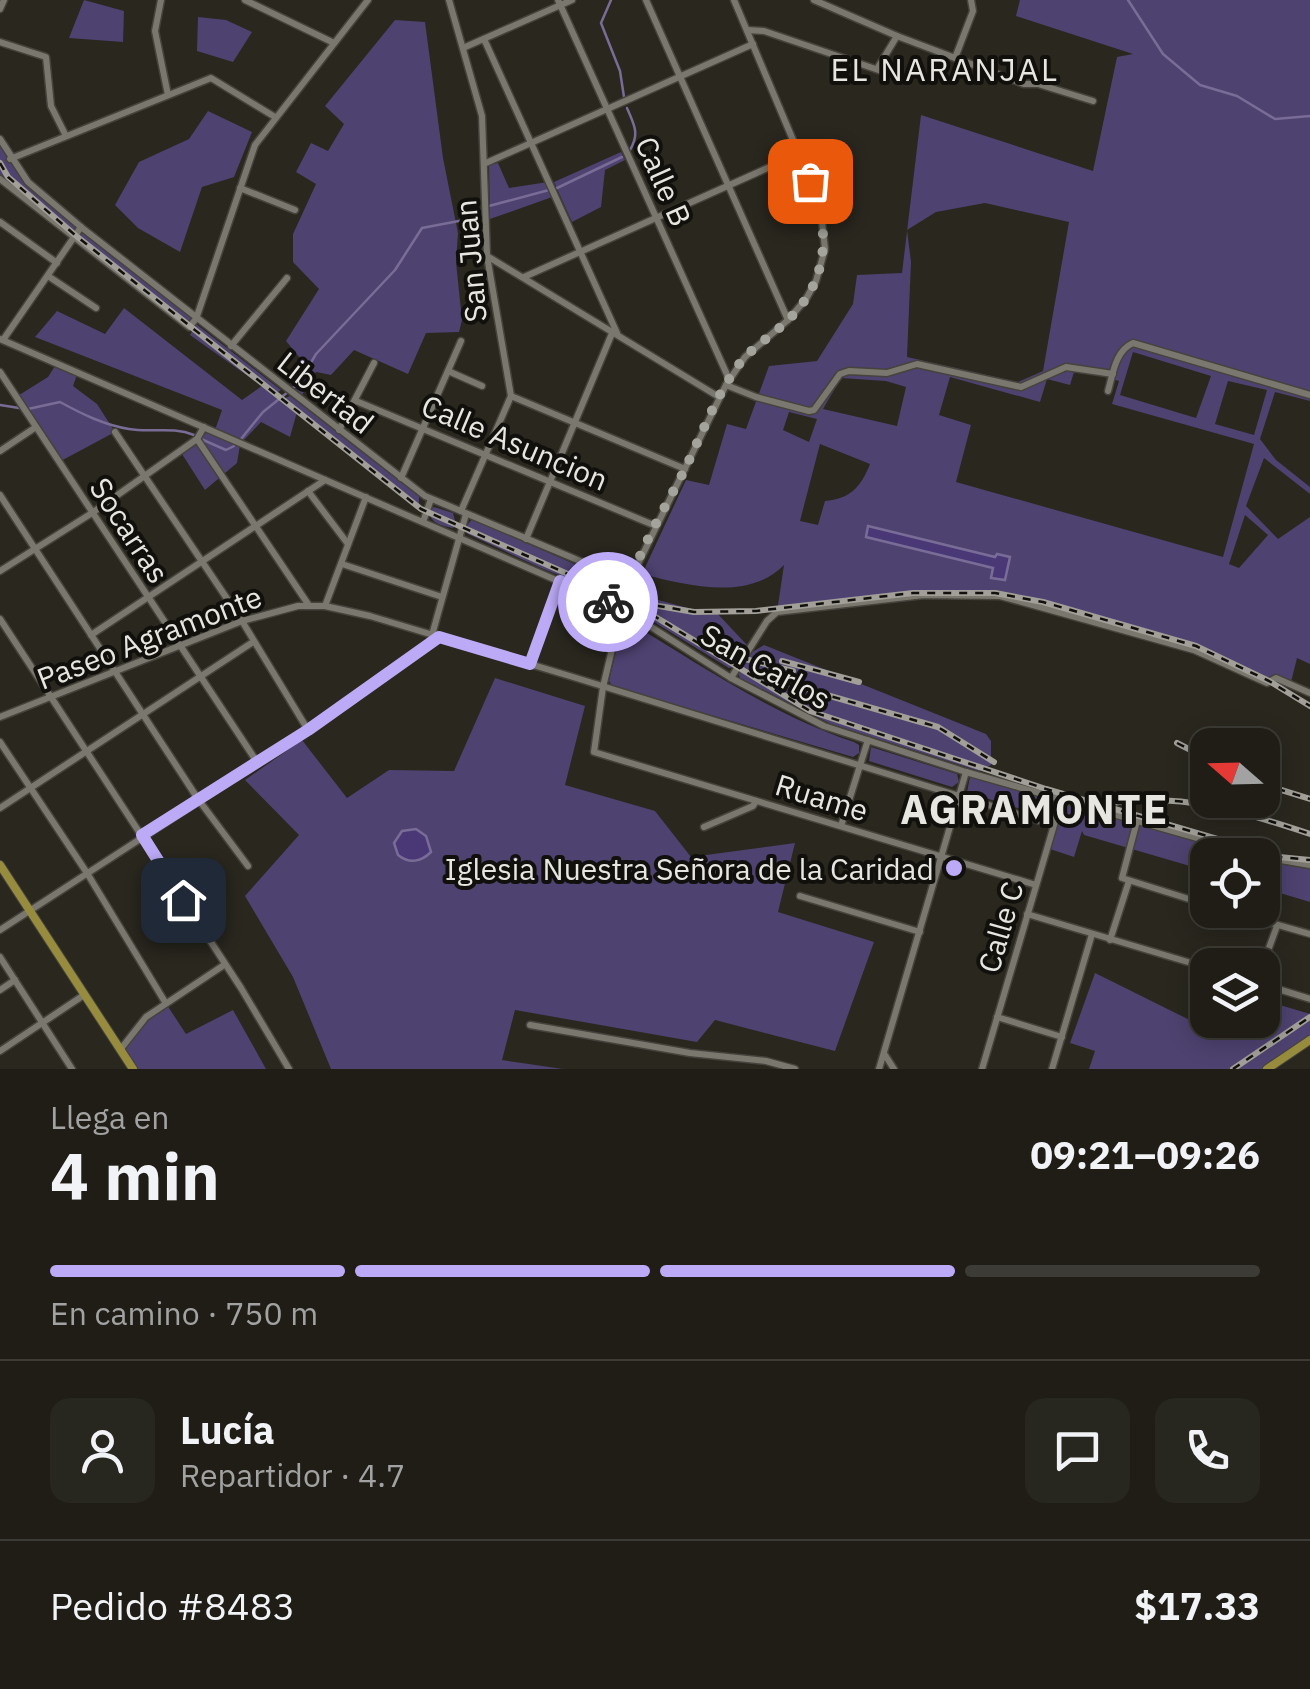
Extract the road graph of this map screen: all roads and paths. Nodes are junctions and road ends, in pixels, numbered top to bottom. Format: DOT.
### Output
graph roads {
  1 [pos="3,0"];
  2 [pos="161,0"];
  3 [pos="246,0"];
  4 [pos="368,0"];
  5 [pos="449,0"];
  6 [pos="572,0"];
  7 [pos="646,0"];
  8 [pos="734,0"];
  9 [pos="814,0"];
  10 [pos="971,0"];
  11 [pos="559,3"];
  12 [pos="0,10"];
  13 [pos="747,30"];
  14 [pos="897,36"];
  15 [pos="484,38"];
  16 [pos="0,42"];
  17 [pos="334,42"];
  18 [pos="753,44"];
  19 [pos="463,48"];
  20 [pos="955,58"];
  21 [pos="877,69"];
  22 [pos="681,77"];
  23 [pos="899,77"];
  24 [pos="168,95"];
  25 [pos="1093,101"];
  26 [pos="608,110"];
  27 [pos="276,117"];
  28 [pos="66,136"];
  29 [pos="0,139"];
  30 [pos="533,144"];
  31 [pos="799,154"];
  32 [pos="10,158"];
  33 [pos="486,163"];
  34 [pos="0,179"];
  35 [pos="728,185"];
  36 [pos="240,188"];
  37 [pos="295,210"];
  38 [pos="655,218"];
  39 [pos="0,222"];
  40 [pos="82,227"];
  41 [pos="74,238"];
  42 [pos="582,251"];
  43 [pos="487,256"];
  44 [pos="56,263"];
  45 [pos="48,276"];
  46 [pos="524,277"];
  47 [pos="286,278"];
  48 [pos="96,308"];
  49 [pos="196,319"];
  50 [pos="788,320"];
  51 [pos="615,332"];
  52 [pos="2,339"];
  53 [pos="461,341"];
  54 [pos="231,346"];
  55 [pos="374,363"];
  56 [pos="448,371"];
  57 [pos="0,372"];
  58 [pos="1113,374"];
  59 [pos="727,382"];
  60 [pos="482,386"];
  61 [pos="1108,391"];
  62 [pos="511,396"];
  63 [pos="1310,396"];
  64 [pos="719,397"];
  65 [pos="356,401"];
  66 [pos="572,422"];
  67 [pos="36,427"];
  68 [pos="204,427"];
  69 [pos="422,427"];
  70 [pos="339,430"];
  71 [pos="115,432"];
  72 [pos="197,439"];
  73 [pos="0,451"];
  74 [pos="485,454"];
  75 [pos="685,469"];
  76 [pos="146,475"];
  77 [pos="401,478"];
  78 [pos="325,480"];
  79 [pos="549,481"];
  80 [pos="308,491"];
  81 [pos="0,495"];
  82 [pos="366,497"];
  83 [pos="431,499"];
  84 [pos="92,512"];
  85 [pos="463,512"];
  86 [pos="423,522"];
  87 [pos="656,526"];
  88 [pos="256,528"];
  89 [pos="458,536"];
  90 [pos="526,538"];
  91 [pos="348,544"];
  92 [pos="35,549"];
  93 [pos="204,562"];
  94 [pos="342,564"];
  95 [pos="0,571"];
  96 [pos="560,581"];
  97 [pos="630,582"];
  98 [pos="442,597"];
  99 [pos="148,598"];
  100 [pos="309,605"];
  101 [pos="325,606"];
  102 [pos="624,608"];
  103 [pos="0,620"];
  104 [pos="242,621"];
  105 [pos="92,635"];
  106 [pos="436,636"];
  107 [pos="253,642"];
  108 [pos="179,647"];
  109 [pos="530,664"];
  110 [pos="116,672"];
  111 [pos="199,678"];
  112 [pos="732,678"];
  113 [pos="603,687"];
  114 [pos="1310,693"];
  115 [pos="53,697"];
  116 [pos="143,716"];
  117 [pos="0,717"];
  118 [pos="308,730"];
  119 [pos="868,740"];
  120 [pos="0,742"];
  121 [pos="86,752"];
  122 [pos="257,762"];
  123 [pos="861,766"];
  124 [pos="966,772"];
  125 [pos="30,788"];
  126 [pos="960,796"];
  127 [pos="1062,798"];
  128 [pos="198,799"];
  129 [pos="757,801"];
  130 [pos="0,808"];
  131 [pos="1136,820"];
  132 [pos="1053,825"];
  133 [pos="841,826"];
  134 [pos="704,827"];
  135 [pos="142,835"];
  136 [pos="1198,838"];
  137 [pos="942,856"];
  138 [pos="1280,860"];
  139 [pos="1310,865"];
  140 [pos="0,866"];
  141 [pos="248,866"];
  142 [pos="87,873"];
  143 [pos="1125,879"];
  144 [pos="1036,884"];
  145 [pos="800,896"];
  146 [pos="1190,899"];
  147 [pos="30,912"];
  148 [pos="1027,914"];
  149 [pos="1280,927"];
  150 [pos="0,930"];
  151 [pos="920,932"];
  152 [pos="1092,934"];
  153 [pos="1310,934"];
  154 [pos="1110,940"];
  155 [pos="0,957"];
  156 [pos="1190,963"];
  157 [pos="224,965"];
  158 [pos="15,980"];
  159 [pos="0,990"];
  160 [pos="1280,990"];
  161 [pos="84,994"];
  162 [pos="1310,999"];
  163 [pos="165,1002"];
  164 [pos="997,1016"];
  165 [pos="43,1023"];
  166 [pos="530,1024"];
  167 [pos="1062,1037"];
  168 [pos="1310,1040"];
  169 [pos="120,1050"];
  170 [pos="0,1051"];
  171 [pos="884,1054"];
  172 [pos="72,1069"];
  173 [pos="133,1069"];
  174 [pos="289,1069"];
  175 [pos="795,1069"];
  176 [pos="880,1069"];
  177 [pos="894,1069"];
  178 [pos="982,1069"];
  179 [pos="1052,1069"];
  180 [pos="1267,1069"];
  1 -- 12 [label="street"];
  2 -- 24 [label="street"];
  3 -- 17 [label="street"];
  4 -- 17 [label="street"];
  5 -- 19 [label="street, San Juan"];
  6 -- 11 [label="street"];
  7 -- 22 [label="street"];
  8 -- 13 [label="street"];
  9 -- 14 [label="street"];
  10 -- 20 [label="street"];
  11 -- 15 [label="street"];
  11 -- 26 [label="street, Calle B"];
  13 -- 18 [label="street"];
  13 -- 21 [label="street"];
  14 -- 20 [label="street"];
  14 -- 21 [label="street"];
  15 -- 19 [label="street"];
  15 -- 30 [label="street"];
  16 -- 28 [label="street"];
  17 -- 27 [label="street"];
  18 -- 22 [label="street"];
  18 -- 31 [label="street"];
  19 -- 33 [label="street, San Juan"];
  20 -- 25 [label="street"];
  21 -- 23 [label="street"];
  22 -- 26 [label="street"];
  22 -- 35 [label="street"];
  24 -- 27 [label="street"];
  24 -- 28 [label="street"];
  26 -- 30 [label="street"];
  26 -- 38 [label="street, Calle B"];
  27 -- 36 [label="street"];
  28 -- 32 [label="street"];
  29 -- 32 [label="street, Libertad"];
  30 -- 33 [label="street"];
  30 -- 42 [label="street"];
  31 -- 35 [label="street"];
  31 -- 50 [label="street"];
  32 -- 40 [label="street, Libertad"];
  33 -- 43 [label="street, San Juan"];
  34 -- 41 [label="street"];
  35 -- 38 [label="street"];
  35 -- 50 [label="street"];
  36 -- 37 [label="street"];
  36 -- 49 [label="street"];
  38 -- 42 [label="street"];
  38 -- 59 [label="street, Calle B"];
  39 -- 44 [label="street"];
  40 -- 41 [label="street"];
  40 -- 49 [label="street, Libertad"];
  41 -- 44 [label="street"];
  41 -- 49 [label="street"];
  42 -- 46 [label="street"];
  42 -- 51 [label="street"];
  43 -- 46 [label="street"];
  43 -- 62 [label="street, San Juan"];
  44 -- 45 [label="street"];
  45 -- 48 [label="street"];
  45 -- 52 [label="street"];
  46 -- 51 [label="street"];
  47 -- 54 [label="street"];
  49 -- 54 [label="street, Libertad"];
  50 -- 59 [label="street"];
  51 -- 64 [label="street"];
  51 -- 66 [label="street"];
  52 -- 68 [label="street, San Carlos"];
  53 -- 56 [label="street"];
  54 -- 70 [label="street, Libertad"];
  55 -- 65 [label="street"];
  56 -- 60 [label="street"];
  56 -- 69 [label="street"];
  57 -- 67 [label="street, Socarras"];
  58 -- 59 [label="street"];
  58 -- 61 [label="street"];
  58 -- 63 [label="street"];
  59 -- 64 [label="street"];
  62 -- 66 [label="street"];
  62 -- 74 [label="street"];
  64 -- 75 [label="street"];
  65 -- 69 [label="street, Calle Asuncion"];
  65 -- 70 [label="street"];
  66 -- 75 [label="street"];
  66 -- 79 [label="street"];
  67 -- 73 [label="street"];
  67 -- 84 [label="street, Socarras"];
  68 -- 72 [label="street"];
  68 -- 78 [label="street, San Carlos"];
  69 -- 74 [label="street, Calle Asuncion"];
  69 -- 77 [label="street"];
  70 -- 77 [label="street, Libertad"];
  71 -- 76 [label="street"];
  72 -- 76 [label="street"];
  72 -- 88 [label="street"];
  74 -- 79 [label="street, Calle Asuncion"];
  74 -- 85 [label="street"];
  75 -- 87 [label="street"];
  76 -- 84 [label="street"];
  76 -- 93 [label="street"];
  77 -- 83 [label="street, Libertad"];
  78 -- 80 [label="street"];
  78 -- 82 [label="street, San Carlos"];
  79 -- 87 [label="street, Calle Asuncion"];
  79 -- 90 [label="street"];
  80 -- 88 [label="street"];
  80 -- 91 [label="street"];
  81 -- 92 [label="street"];
  82 -- 86 [label="street, San Carlos"];
  82 -- 91 [label="street"];
  83 -- 85 [label="street, Libertad"];
  83 -- 86 [label="street"];
  84 -- 92 [label="street"];
  84 -- 99 [label="street, Socarras"];
  85 -- 89 [label="street"];
  85 -- 90 [label="street, Libertad"];
  86 -- 89 [label="street, San Carlos"];
  87 -- 97 [label="street"];
  88 -- 93 [label="street"];
  88 -- 100 [label="street"];
  89 -- 96 [label="street, San Carlos"];
  89 -- 98 [label="street"];
  90 -- 97 [label="street, Libertad"];
  91 -- 94 [label="street"];
  92 -- 95 [label="street"];
  92 -- 105 [label="street"];
  93 -- 99 [label="street"];
  93 -- 104 [label="street"];
  94 -- 98 [label="street"];
  94 -- 101 [label="street"];
  96 -- 102 [label="street, San Carlos"];
  96 -- 109 [label="street"];
  97 -- 102 [label="street"];
  98 -- 106 [label="street"];
  99 -- 105 [label="street"];
  99 -- 108 [label="street, Socarras"];
  100 -- 101 [label="street, Paseo Agramonte"];
  100 -- 104 [label="street, Paseo Agramonte"];
  101 -- 106 [label="street, Paseo Agramonte"];
  102 -- 112 [label="street, San Carlos"];
  102 -- 113 [label="street"];
  103 -- 115 [label="street"];
  104 -- 107 [label="street"];
  104 -- 108 [label="street, Paseo Agramonte"];
  105 -- 110 [label="street"];
  106 -- 109 [label="street, Paseo Agramonte"];
  106 -- 118 [label="street"];
  107 -- 111 [label="street"];
  107 -- 118 [label="street"];
  108 -- 110 [label="street, Paseo Agramonte"];
  108 -- 111 [label="street, Socarras"];
  109 -- 113 [label="street, Paseo Agramonte"];
  110 -- 115 [label="street, Paseo Agramonte"];
  110 -- 116 [label="street"];
  111 -- 116 [label="street"];
  111 -- 122 [label="street, Socarras"];
  112 -- 114 [label="street"];
  112 -- 119 [label="street, San Carlos"];
  113 -- 123 [label="street, Paseo Agramonte"];
  113 -- 129 [label="street, Ruame"];
  115 -- 117 [label="street, Paseo Agramonte"];
  115 -- 121 [label="street"];
  116 -- 121 [label="street"];
  116 -- 128 [label="street"];
  118 -- 122 [label="street"];
  119 -- 123 [label="street"];
  119 -- 124 [label="street, San Carlos"];
  120 -- 125 [label="street"];
  121 -- 125 [label="street"];
  121 -- 135 [label="street"];
  122 -- 128 [label="street"];
  123 -- 126 [label="street, Paseo Agramonte"];
  123 -- 133 [label="street"];
  124 -- 126 [label="street"];
  124 -- 127 [label="street, San Carlos"];
  125 -- 130 [label="street"];
  125 -- 142 [label="street"];
  126 -- 132 [label="street, Paseo Agramonte"];
  126 -- 137 [label="street"];
  127 -- 131 [label="street, San Carlos"];
  127 -- 132 [label="street, Calle C"];
  128 -- 135 [label="street"];
  128 -- 141 [label="street"];
  129 -- 133 [label="street, Ruame"];
  129 -- 134 [label="street"];
  131 -- 136 [label="street, San Carlos"];
  131 -- 143 [label="street"];
  132 -- 144 [label="street, Calle C"];
  133 -- 137 [label="street, Ruame"];
  135 -- 142 [label="street"];
  135 -- 157 [label="street"];
  137 -- 144 [label="street, Ruame"];
  137 -- 151 [label="street"];
  138 -- 139 [label="street, San Carlos"];
  140 -- 147 [label="main road"];
  142 -- 147 [label="street"];
  142 -- 163 [label="street"];
  143 -- 146 [label="street"];
  143 -- 154 [label="street"];
  144 -- 148 [label="street, Calle C"];
  145 -- 151 [label="street"];
  147 -- 150 [label="street"];
  147 -- 161 [label="main road"];
  148 -- 152 [label="street"];
  148 -- 164 [label="street, Calle C"];
  149 -- 153 [label="street"];
  151 -- 171 [label="street"];
  152 -- 154 [label="street"];
  152 -- 167 [label="street"];
  154 -- 156 [label="street"];
  155 -- 158 [label="street"];
  157 -- 163 [label="street"];
  157 -- 174 [label="street"];
  158 -- 159 [label="street"];
  158 -- 165 [label="street"];
  160 -- 162 [label="street"];
  161 -- 165 [label="street"];
  161 -- 169 [label="main road"];
  163 -- 169 [label="street"];
  164 -- 167 [label="street"];
  164 -- 178 [label="street, Calle C"];
  165 -- 170 [label="street"];
  165 -- 172 [label="street"];
  166 -- 175 [label="street"];
  167 -- 179 [label="street"];
  168 -- 180 [label="main road"];
  169 -- 173 [label="main road"];
  171 -- 176 [label="street"];
  171 -- 177 [label="street"];
}
